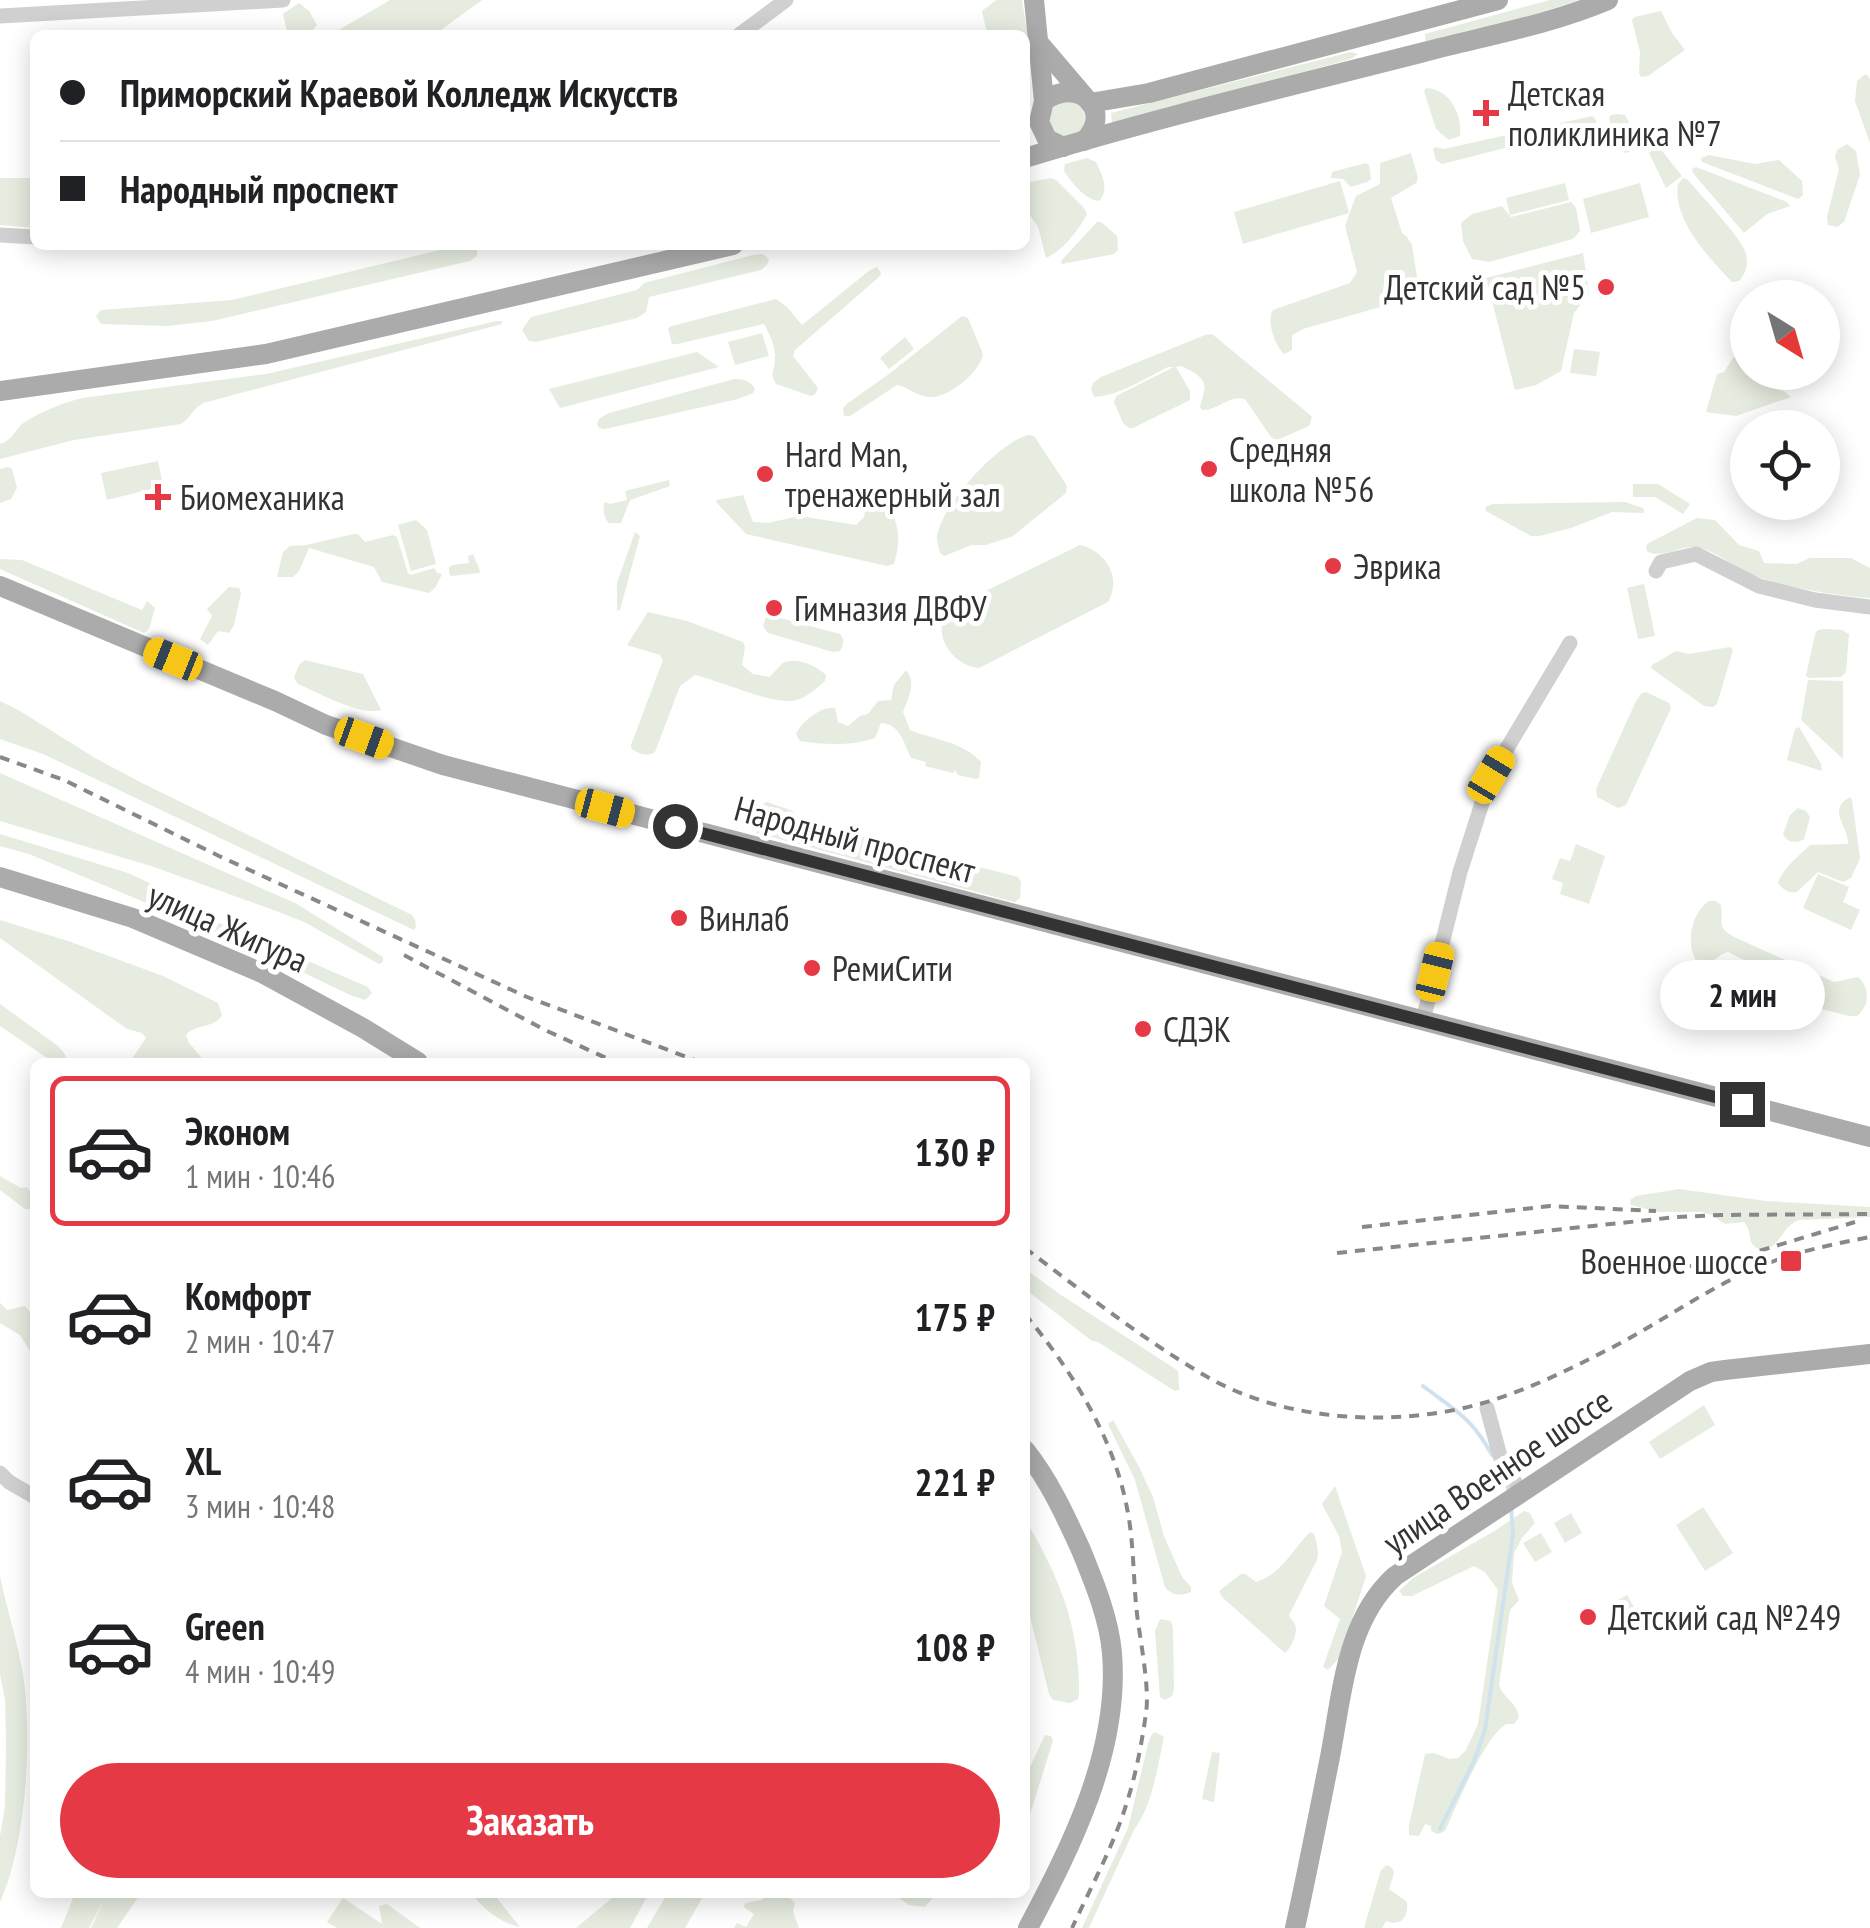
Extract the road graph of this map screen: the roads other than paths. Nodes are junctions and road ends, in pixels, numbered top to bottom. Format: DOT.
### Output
graph roads {
  1 [pos="283,0"];
  2 [pos="786,0"];
  3 [pos="1034,0"];
  4 [pos="1498,0"];
  5 [pos="1608,0"];
  6 [pos="0,16"];
  7 [pos="746,30"];
  8 [pos="1374,35"];
  9 [pos="1037,40"];
  10 [pos="1380,64"];
  11 [pos="1087,100"];
  12 [pos="1036,114"];
  13 [pos="1073,144"];
  14 [pos="1030,157"];
  15 [pos="0,235"];
  16 [pos="30,238"];
  17 [pos="712,250"];
  18 [pos="0,391"];
  19 [pos="1656,571"];
  20 [pos="0,586"];
  21 [pos="1870,608"];
  22 [pos="1570,644"];
  23 [pos="0,877"];
  24 [pos="1423,1020"];
  25 [pos="412,1058"];
  26 [pos="1870,1137"];
  27 [pos="1870,1354"];
  28 [pos="1487,1408"];
  29 [pos="1030,1457"];
  30 [pos="0,1473"];
  31 [pos="30,1494"];
  32 [pos="1518,1495"];
  33 [pos="1028,1928"];
  34 [pos="1296,1928"];
  1 -- 6 [label="street"];
  2 -- 7 [label="street"];
  3 -- 9 [label="main road"];
  4 -- 8 [label="main road"];
  5 -- 10 [label="main road"];
  8 -- 10 [label="main road"];
  8 -- 11 [label="main road"];
  9 -- 11 [label="main road"];
  9 -- 12 [label="main road"];
  10 -- 13 [label="main road"];
  11 -- 12 [label="main road"];
  11 -- 13 [label="main road"];
  12 -- 13 [label="main road"];
  13 -- 14 [label="main road"];
  15 -- 16 [label="street"];
  17 -- 18 [label="main road"];
  19 -- 21 [label="street"];
  20 -- 24 [label="main road, Народный проспект"];
  22 -- 24 [label="street"];
  23 -- 25 [label="main road, улица Жигура"];
  24 -- 26 [label="main road, Народный проспект"];
  27 -- 32 [label="main road, улица Военное шоссе"];
  28 -- 32 [label="street"];
  29 -- 33 [label="main road"];
  30 -- 31 [label="street"];
  32 -- 34 [label="main road, улица Военное шоссе"];
}
